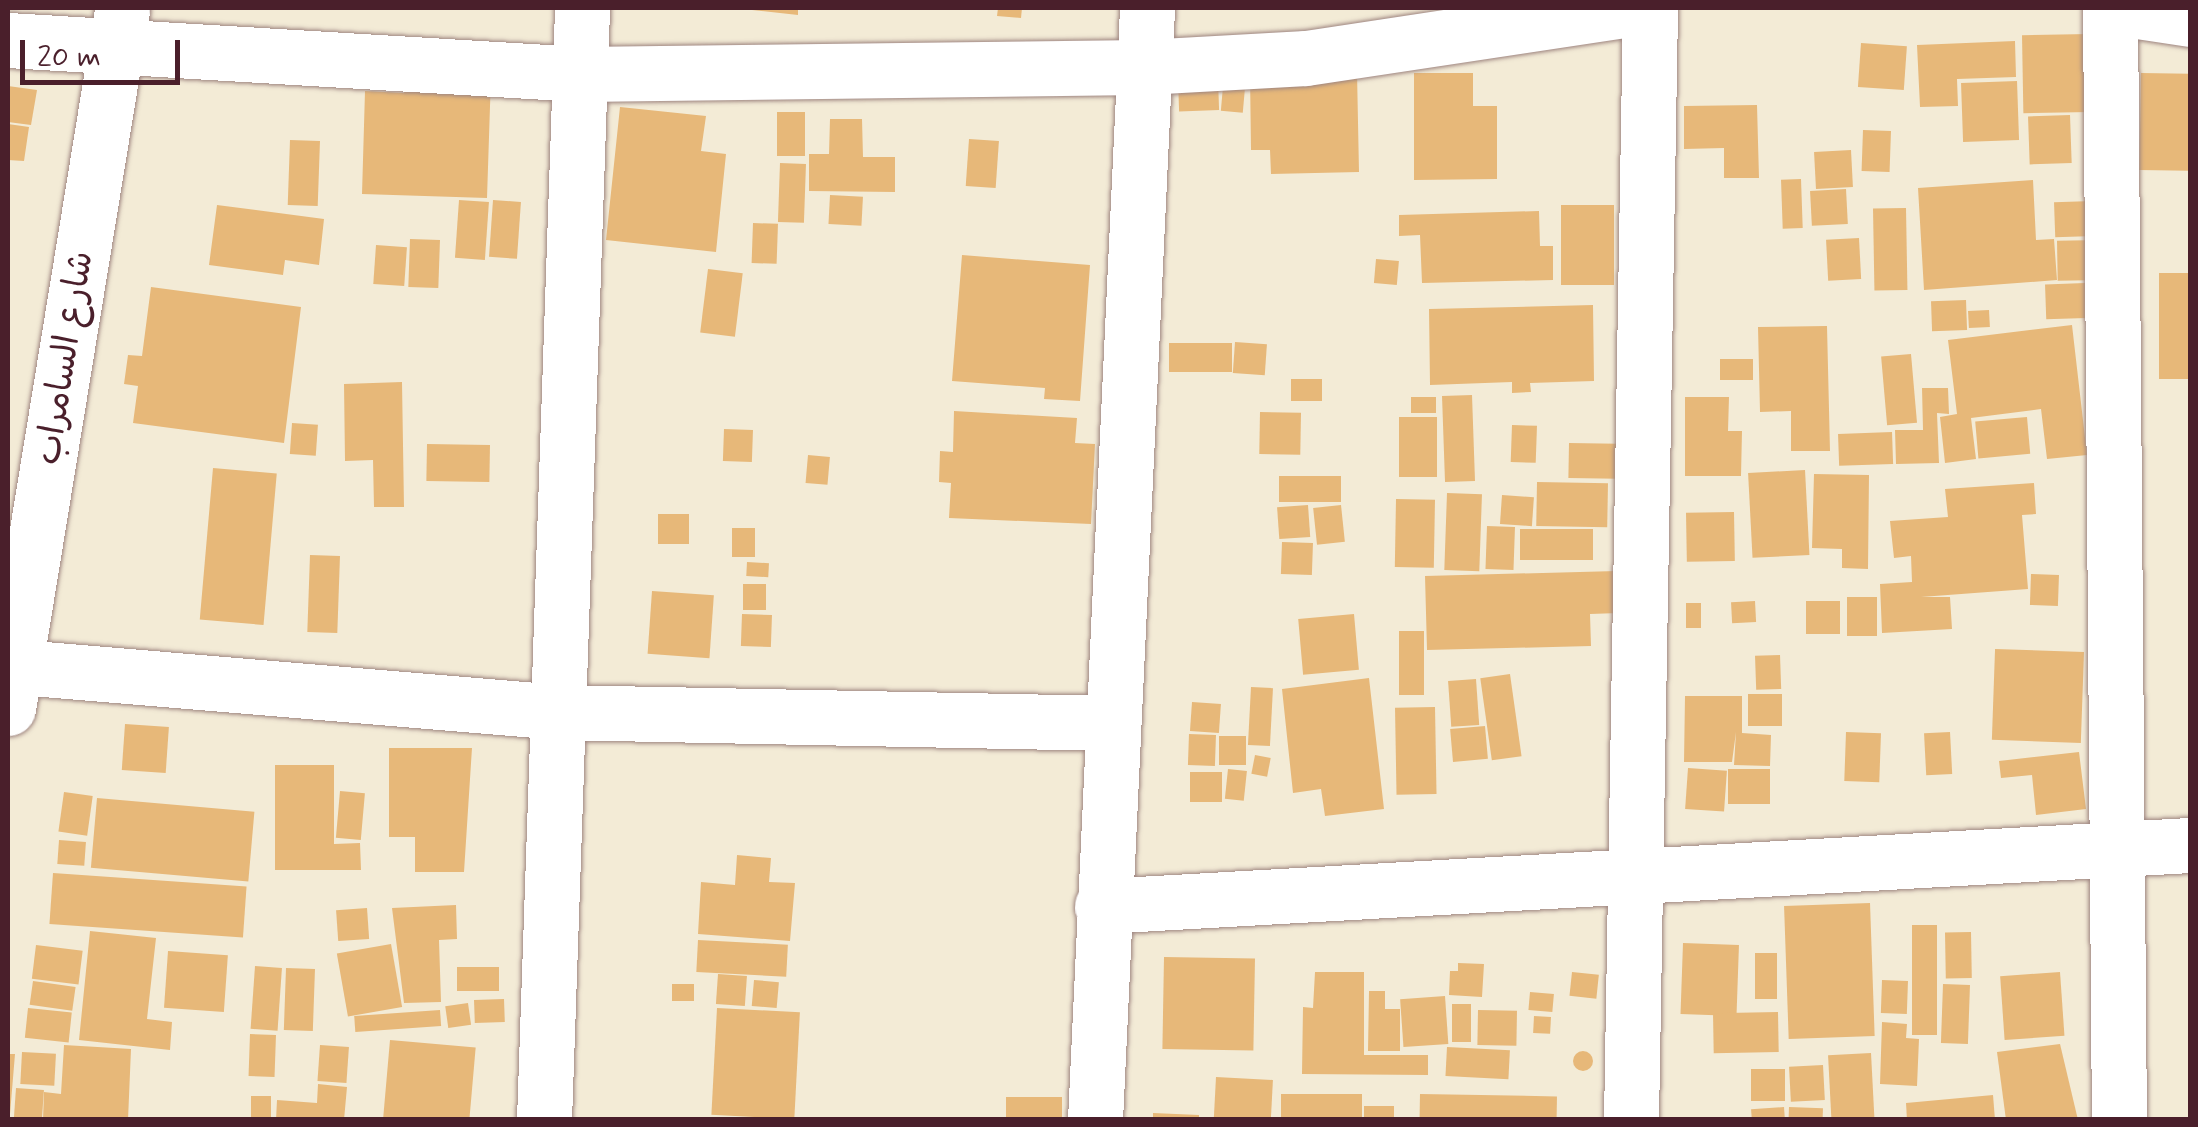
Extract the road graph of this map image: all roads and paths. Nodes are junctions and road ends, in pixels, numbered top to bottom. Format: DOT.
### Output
graph roads {
  1 [pos="582,8"];
  2 [pos="1147,8"];
  3 [pos="1636,8"];
  4 [pos="1650,8"];
  5 [pos="2113,8"];
  6 [pos="2190,19"];
  7 [pos="119,26"];
  8 [pos="8,40"];
  9 [pos="1144,67"];
  10 [pos="580,74"];
  11 [pos="10,680"];
  12 [pos="560,712"];
  13 [pos="1111,723"];
  14 [pos="2190,845"];
  15 [pos="2115,849"];
  16 [pos="1630,872"];
  17 [pos="1102,906"];
  18 [pos="544,1120"];
  19 [pos="1095,1120"];
  20 [pos="1631,1120"];
  21 [pos="2119,1120"];
  1 -- 10 [label="street"];
  2 -- 9 [label="street"];
  3 -- 9 [label="street"];
  4 -- 16 [label="street"];
  5 -- 6 [label="street"];
  5 -- 15 [label="street"];
  7 -- 8 [label="street"];
  7 -- 10 [label="street"];
  7 -- 11 [label="street, شارع السامراب"];
  9 -- 10 [label="street"];
  9 -- 13 [label="street"];
  10 -- 12 [label="street"];
  11 -- 12 [label="street"];
  12 -- 13 [label="street"];
  12 -- 18 [label="street"];
  13 -- 17 [label="street"];
  14 -- 15 [label="street"];
  15 -- 16 [label="street"];
  15 -- 21 [label="street"];
  16 -- 17 [label="street"];
  16 -- 20 [label="street"];
  17 -- 19 [label="street"];
}
